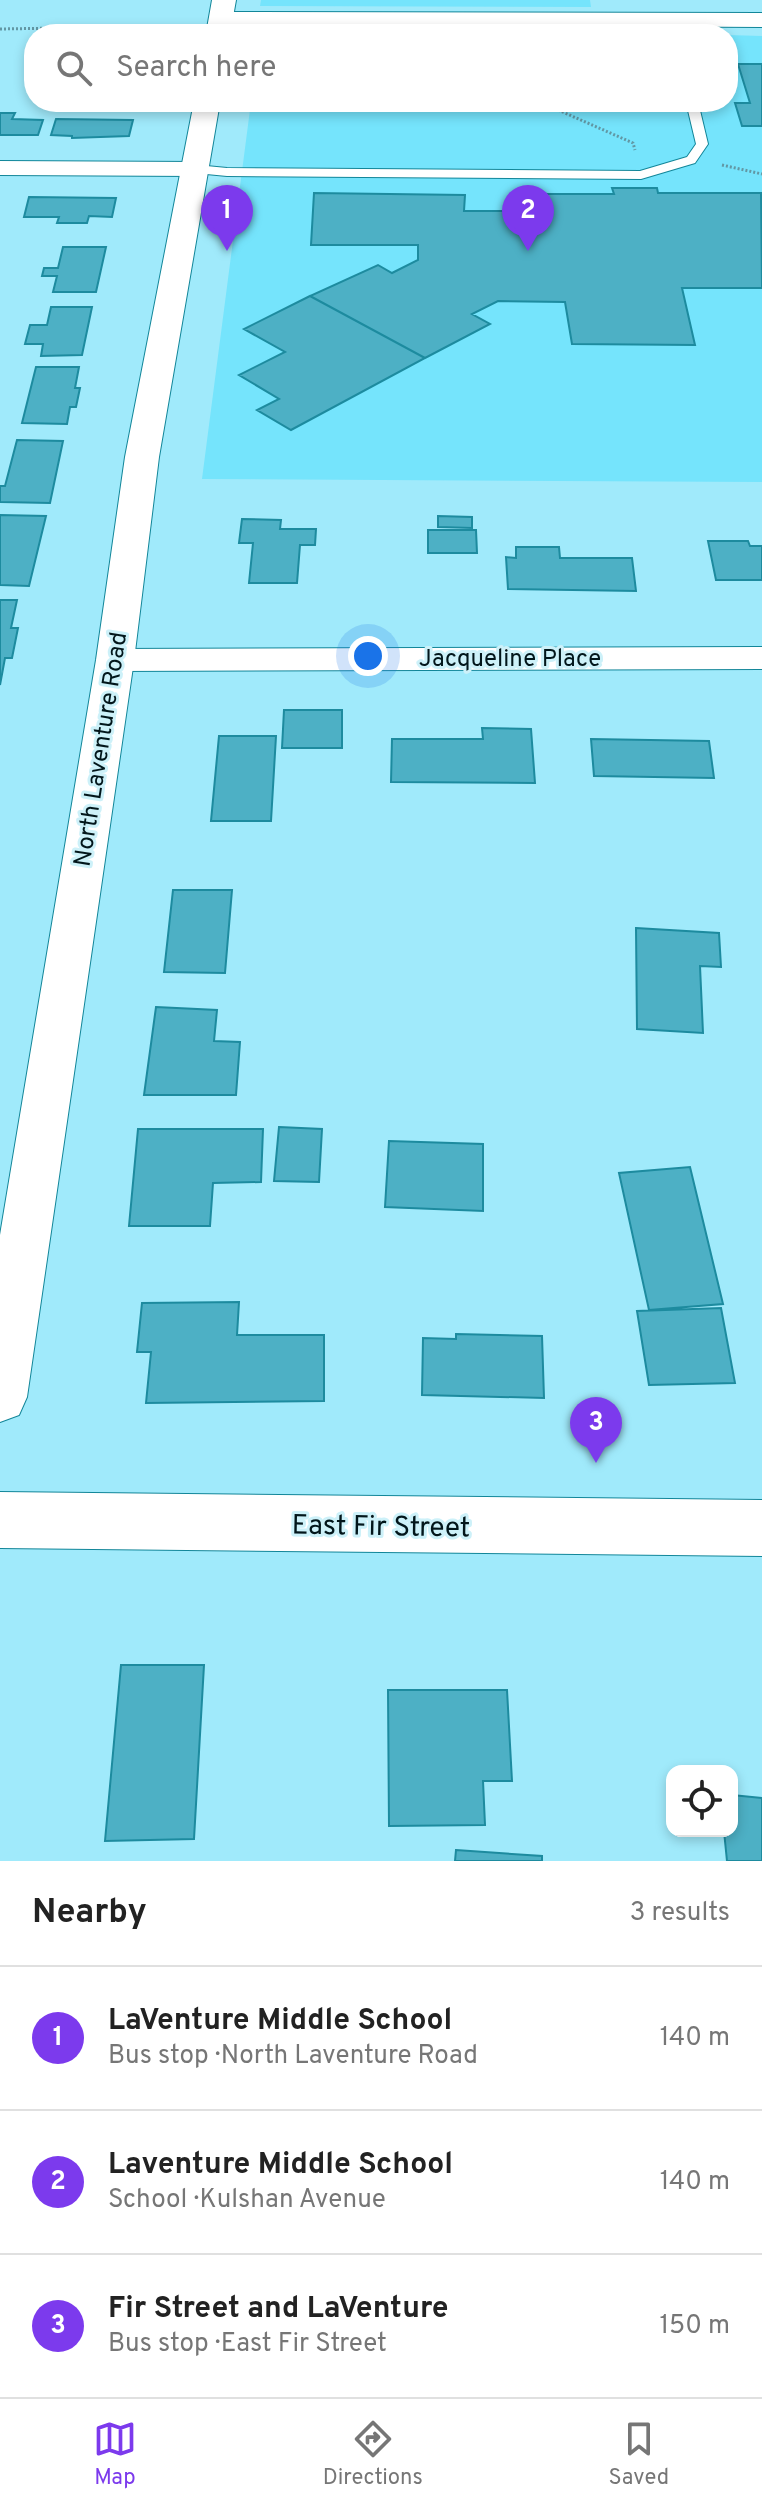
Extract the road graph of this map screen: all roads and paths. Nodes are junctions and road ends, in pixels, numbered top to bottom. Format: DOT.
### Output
graph roads {
  1 [pos="221,18"];
  2 [pos="762,20"];
  3 [pos="521,24"];
  4 [pos="710,24"];
  5 [pos="0,29"];
  6 [pos="24,29"];
  7 [pos="205,112"];
  8 [pos="563,112"];
  9 [pos="694,112"];
  10 [pos="722,165"];
  11 [pos="0,168"];
  12 [pos="196,169"];
  13 [pos="762,174"];
  14 [pos="641,175"];
  15 [pos="762,658"];
  16 [pos="115,660"];
  17 [pos="0,1397"];
  18 [pos="0,1520"];
  19 [pos="762,1528"];
  1 -- 3 [label="street"];
  2 -- 4 [label="street"];
  5 -- 6 [label="path"];
  7 -- 12 [label="street, North Laventure Road"];
  8 -- 14 [label="path"];
  9 -- 14 [label="lane"];
  10 -- 13 [label="path"];
  11 -- 12 [label="street"];
  12 -- 14 [label="lane"];
  12 -- 16 [label="street, North Laventure Road"];
  15 -- 16 [label="street, Jacqueline Place"];
  16 -- 17 [label="street, North Laventure Road"];
  18 -- 19 [label="street, East Fir Street"];
}
